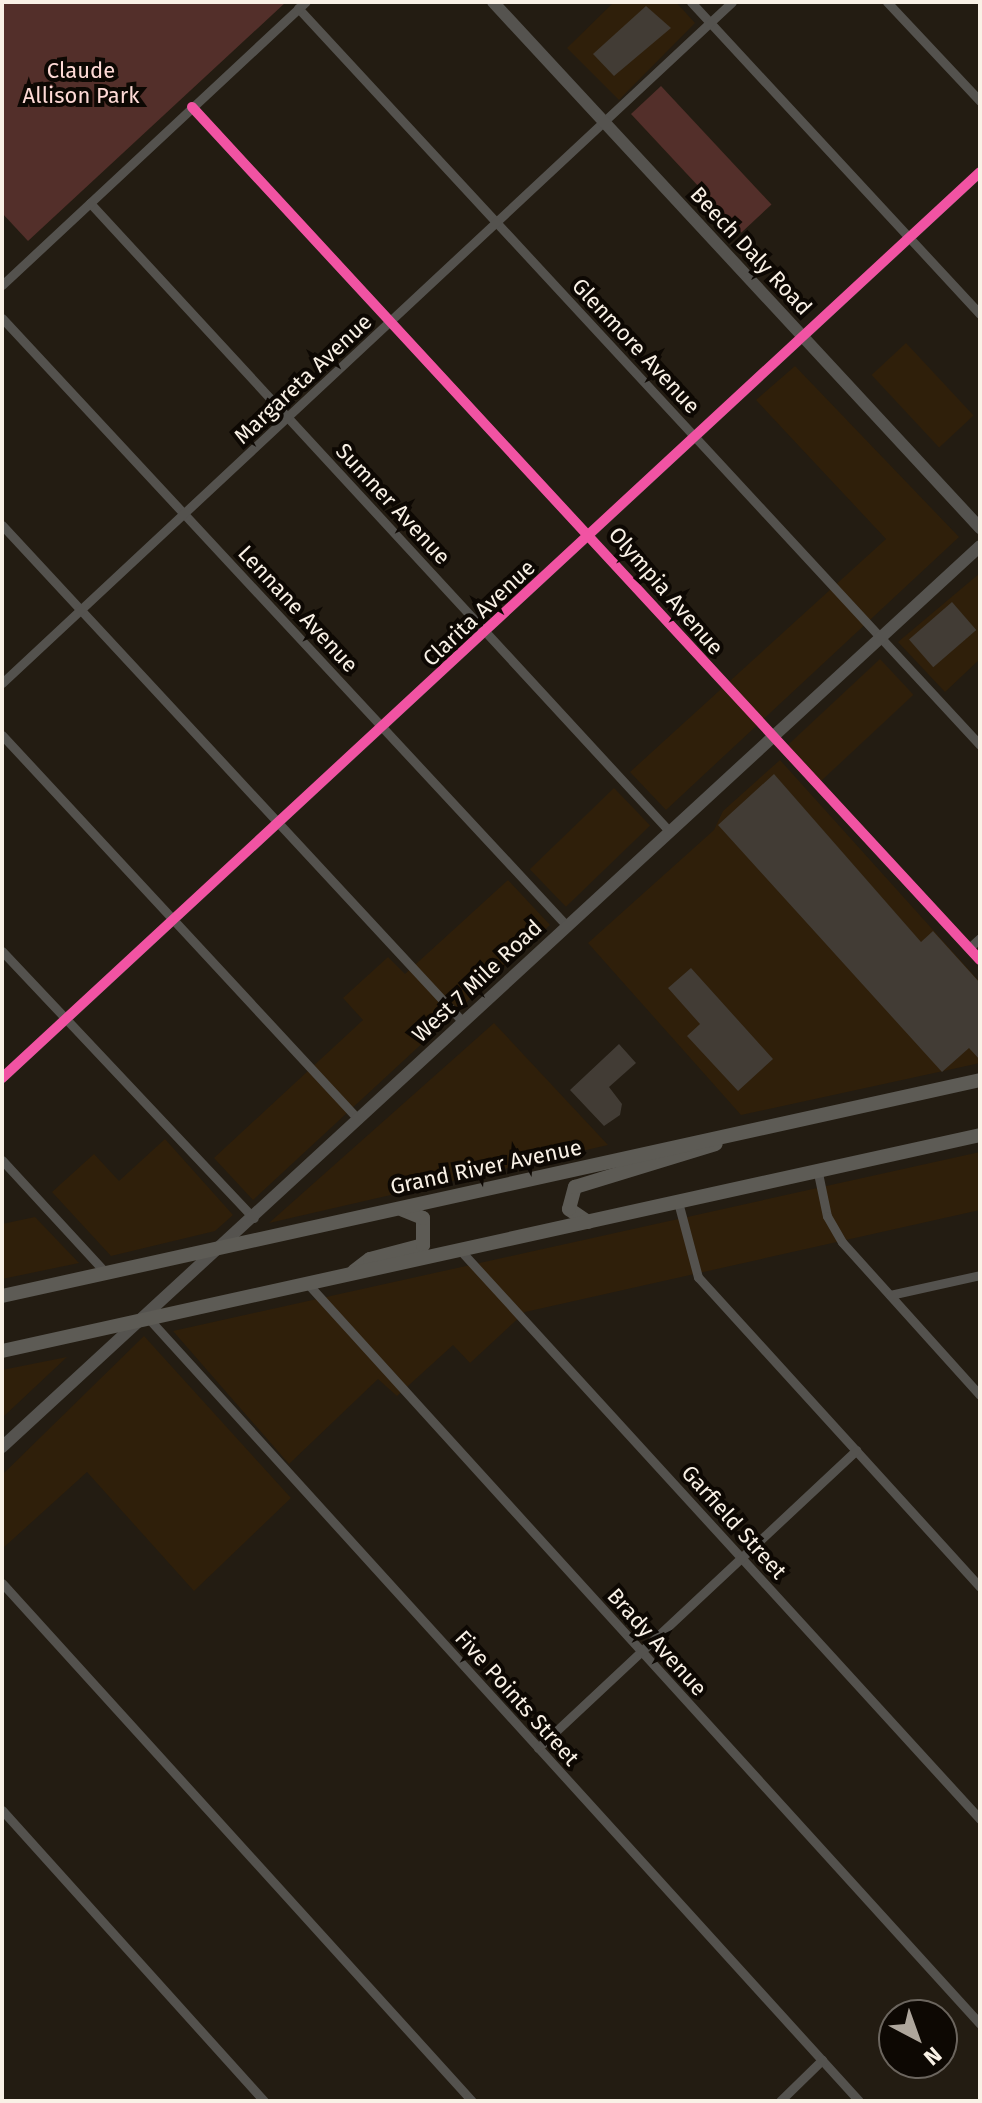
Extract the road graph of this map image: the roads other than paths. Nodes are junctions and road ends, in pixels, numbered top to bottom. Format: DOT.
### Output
graph roads {
  1 [pos="493,2"];
  2 [pos="691,2"];
  3 [pos="732,2"];
  4 [pos="887,2"];
  5 [pos="302,5"];
  6 [pos="710,23"];
  7 [pos="980,101"];
  8 [pos="192,107"];
  9 [pos="606,123"];
  10 [pos="980,172"];
  11 [pos="90,203"];
  12 [pos="498,223"];
  13 [pos="910,239"];
  14 [pos="2,285"];
  15 [pos="980,314"];
  16 [pos="2,318"];
  17 [pos="392,321"];
  18 [pos="805,339"];
  19 [pos="288,417"];
  20 [pos="697,439"];
  21 [pos="184,512"];
  22 [pos="2,525"];
  23 [pos="980,528"];
  24 [pos="592,537"];
  25 [pos="980,546"];
  26 [pos="82,609"];
  27 [pos="487,632"];
  28 [pos="881,637"];
  29 [pos="2,683"];
  30 [pos="385,728"];
  31 [pos="2,735"];
  32 [pos="771,737"];
  33 [pos="980,745"];
  34 [pos="280,824"];
  35 [pos="669,831"];
  36 [pos="174,921"];
  37 [pos="567,926"];
  38 [pos="980,938"];
  39 [pos="969,948"];
  40 [pos="2,951"];
  41 [pos="980,960"];
  42 [pos="66,1019"];
  43 [pos="463,1022"];
  44 [pos="2,1078"];
  45 [pos="980,1080"];
  46 [pos="358,1119"];
  47 [pos="980,1135"];
  48 [pos="727,1137"];
  49 [pos="2,1160"];
  50 [pos="818,1173"];
  51 [pos="678,1202"];
  52 [pos="394,1210"];
  53 [pos="254,1218"];
  54 [pos="588,1222"];
  55 [pos="218,1249"];
  56 [pos="460,1250"];
  57 [pos="106,1273"];
  58 [pos="351,1274"];
  59 [pos="980,1275"];
  60 [pos="307,1283"];
  61 [pos="890,1295"];
  62 [pos="2,1296"];
  63 [pos="141,1321"];
  64 [pos="2,1351"];
  65 [pos="980,1395"];
  66 [pos="2,1447"];
  67 [pos="856,1450"];
  68 [pos="741,1556"];
  69 [pos="2,1583"];
  70 [pos="980,1587"];
  71 [pos="641,1651"];
  72 [pos="538,1748"];
  73 [pos="2,1810"];
  74 [pos="980,1819"];
  75 [pos="980,2024"];
  76 [pos="822,2060"];
  77 [pos="264,2101"];
  78 [pos="472,2101"];
  79 [pos="780,2101"];
  80 [pos="859,2101"];
  1 -- 9 [label="main road, Beech Daly Road"];
  2 -- 6 [label="street"];
  3 -- 6 [label="street, Margareta Avenue"];
  4 -- 7 [label="street"];
  5 -- 8 [label="street"];
  5 -- 12 [label="street, Glenmore Avenue"];
  6 -- 9 [label="street, Margareta Avenue"];
  6 -- 13 [label="street"];
  8 -- 11 [label="street"];
  8 -- 17 [label="street, Olympia Avenue"];
  9 -- 12 [label="street, Margareta Avenue"];
  9 -- 18 [label="main road, Beech Daly Road"];
  10 -- 13 [label="street, Clarita Avenue"];
  11 -- 14 [label="street"];
  11 -- 19 [label="street, Sumner Avenue"];
  12 -- 17 [label="street, Margareta Avenue"];
  12 -- 20 [label="street, Glenmore Avenue"];
  13 -- 15 [label="street"];
  13 -- 18 [label="street, Clarita Avenue"];
  16 -- 21 [label="street, Lennane Avenue"];
  17 -- 19 [label="street, Margareta Avenue"];
  17 -- 24 [label="street, Olympia Avenue"];
  18 -- 20 [label="street, Clarita Avenue"];
  18 -- 23 [label="main road, Beech Daly Road"];
  19 -- 21 [label="street, Margareta Avenue"];
  19 -- 27 [label="street, Sumner Avenue"];
  20 -- 24 [label="street, Clarita Avenue"];
  20 -- 28 [label="street, Glenmore Avenue"];
  21 -- 26 [label="street, Margareta Avenue"];
  21 -- 30 [label="street, Lennane Avenue"];
  22 -- 26 [label="street"];
  24 -- 27 [label="street, Clarita Avenue"];
  24 -- 32 [label="street, Olympia Avenue"];
  25 -- 28 [label="main road, West 7 Mile Road"];
  26 -- 29 [label="street, Margareta Avenue"];
  26 -- 34 [label="street"];
  27 -- 30 [label="street, Clarita Avenue"];
  27 -- 35 [label="street, Sumner Avenue"];
  28 -- 32 [label="main road, West 7 Mile Road"];
  28 -- 33 [label="street, Glenmore Avenue"];
  30 -- 34 [label="street, Clarita Avenue"];
  30 -- 37 [label="street, Lennane Avenue"];
  31 -- 36 [label="street"];
  32 -- 35 [label="main road, West 7 Mile Road"];
  32 -- 39 [label="street, Olympia Avenue"];
  34 -- 36 [label="street, Clarita Avenue"];
  34 -- 43 [label="street"];
  35 -- 37 [label="main road, West 7 Mile Road"];
  36 -- 42 [label="street, Clarita Avenue"];
  36 -- 46 [label="street"];
  37 -- 43 [label="main road, West 7 Mile Road"];
  38 -- 39 [label="street"];
  39 -- 41 [label="street, Olympia Avenue"];
  40 -- 42 [label="street"];
  42 -- 44 [label="street, Clarita Avenue"];
  42 -- 53 [label="street"];
  43 -- 46 [label="main road, West 7 Mile Road"];
  45 -- 48 [label="main road, Grand River Avenue"];
  46 -- 53 [label="main road, West 7 Mile Road"];
  47 -- 50 [label="main road"];
  48 -- 52 [label="main road, Grand River Avenue"];
  48 -- 54 [label="main road"];
  49 -- 57 [label="street"];
  50 -- 51 [label="main road"];
  50 -- 61 [label="street"];
  51 -- 54 [label="main road"];
  51 -- 67 [label="street"];
  52 -- 55 [label="main road, Grand River Avenue"];
  52 -- 58 [label="main road"];
  53 -- 55 [label="main road, West 7 Mile Road"];
  54 -- 56 [label="main road"];
  55 -- 57 [label="main road, Grand River Avenue"];
  55 -- 63 [label="main road, West 7 Mile Road"];
  56 -- 58 [label="main road"];
  56 -- 68 [label="street, Garfield Street"];
  57 -- 62 [label="main road, Grand River Avenue"];
  58 -- 60 [label="main road"];
  59 -- 61 [label="street"];
  60 -- 63 [label="main road"];
  60 -- 71 [label="street, Brady Avenue"];
  61 -- 65 [label="street"];
  63 -- 64 [label="main road"];
  63 -- 66 [label="main road, West 7 Mile Road"];
  63 -- 72 [label="street, Five Points Street"];
  67 -- 68 [label="street"];
  67 -- 70 [label="street"];
  68 -- 71 [label="street"];
  68 -- 74 [label="street, Garfield Street"];
  69 -- 78 [label="street"];
  71 -- 72 [label="street"];
  71 -- 75 [label="street, Brady Avenue"];
  72 -- 76 [label="street, Five Points Street"];
  73 -- 77 [label="street"];
  76 -- 79 [label="street"];
  76 -- 80 [label="street, Five Points Street"];
}
